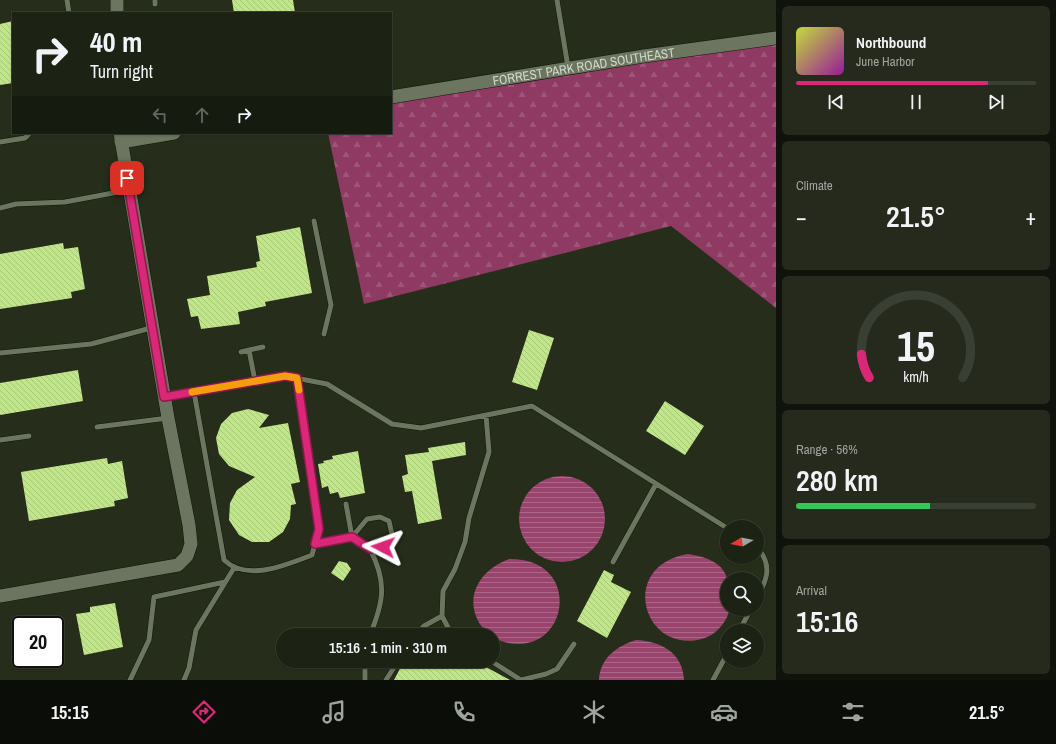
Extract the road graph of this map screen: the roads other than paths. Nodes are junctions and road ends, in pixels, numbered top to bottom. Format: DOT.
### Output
graph roads {
  1 [pos="67,0"];
  2 [pos="117,0"];
  3 [pos="557,0"];
  4 [pos="69,12"];
  5 [pos="117,12"];
  6 [pos="776,38"];
  7 [pos="569,68"];
  8 [pos="392,97"];
  9 [pos="29,134"];
  10 [pos="161,134"];
  11 [pos="121,137"];
  12 [pos="0,142"];
  13 [pos="129,190"];
  14 [pos="0,208"];
  15 [pos="314,221"];
  16 [pos="152,328"];
  17 [pos="324,334"];
  18 [pos="262,348"];
  19 [pos="249,350"];
  20 [pos="241,352"];
  21 [pos="0,353"];
  22 [pos="297,378"];
  23 [pos="255,381"];
  24 [pos="194,392"];
  25 [pos="164,397"];
  26 [pos="486,415"];
  27 [pos="168,418"];
  28 [pos="97,427"];
  29 [pos="29,436"];
  30 [pos="0,440"];
  31 [pos="656,484"];
  32 [pos="346,504"];
  33 [pos="720,524"];
  34 [pos="352,537"];
  35 [pos="315,544"];
  36 [pos="370,549"];
  37 [pos="764,560"];
  38 [pos="613,562"];
  39 [pos="234,568"];
  40 [pos="225,582"];
  41 [pos="764,584"];
  42 [pos="0,596"];
  43 [pos="442,616"];
  44 [pos="373,628"];
  45 [pos="422,628"];
  46 [pos="448,628"];
  47 [pos="574,644"];
  48 [pos="500,667"];
  49 [pos="720,667"];
  50 [pos="365,668"];
  51 [pos="394,668"];
  52 [pos="130,680"];
  53 [pos="184,680"];
  54 [pos="365,680"];
  55 [pos="386,680"];
  56 [pos="521,680"];
  57 [pos="713,680"];
  1 -- 4 [label="lane"];
  2 -- 5 [label="street"];
  3 -- 7 [label="lane"];
  6 -- 7 [label="street, FORREST PARK ROAD SOUTHEAST"];
  7 -- 8 [label="street, FORREST PARK ROAD SOUTHEAST"];
  9 -- 12 [label="lane"];
  10 -- 11 [label="street"];
  11 -- 13 [label="street"];
  13 -- 14 [label="lane"];
  13 -- 16 [label="street"];
  15 -- 17 [label="lane"];
  16 -- 21 [label="lane"];
  16 -- 25 [label="street"];
  18 -- 19 [label="lane"];
  19 -- 20 [label="lane"];
  19 -- 23 [label="lane"];
  22 -- 23 [label="lane"];
  22 -- 26 [label="lane"];
  22 -- 35 [label="lane"];
  23 -- 24 [label="lane"];
  24 -- 25 [label="lane"];
  24 -- 39 [label="lane"];
  25 -- 27 [label="street"];
  26 -- 31 [label="lane"];
  26 -- 43 [label="lane"];
  27 -- 28 [label="lane"];
  27 -- 42 [label="street"];
  29 -- 30 [label="lane"];
  31 -- 33 [label="lane"];
  31 -- 38 [label="lane"];
  32 -- 34 [label="lane"];
  34 -- 35 [label="lane"];
  34 -- 36 [label="lane"];
  34 -- 36 [label="lane"];
  35 -- 39 [label="lane"];
  36 -- 44 [label="lane"];
  37 -- 41 [label="lane"];
  39 -- 40 [label="lane"];
  40 -- 52 [label="lane"];
  40 -- 53 [label="lane"];
  43 -- 45 [label="lane"];
  43 -- 46 [label="lane"];
  47 -- 56 [label="lane"];
  48 -- 56 [label="lane"];
  49 -- 57 [label="lane"];
  50 -- 54 [label="lane"];
  51 -- 55 [label="lane"];
}
